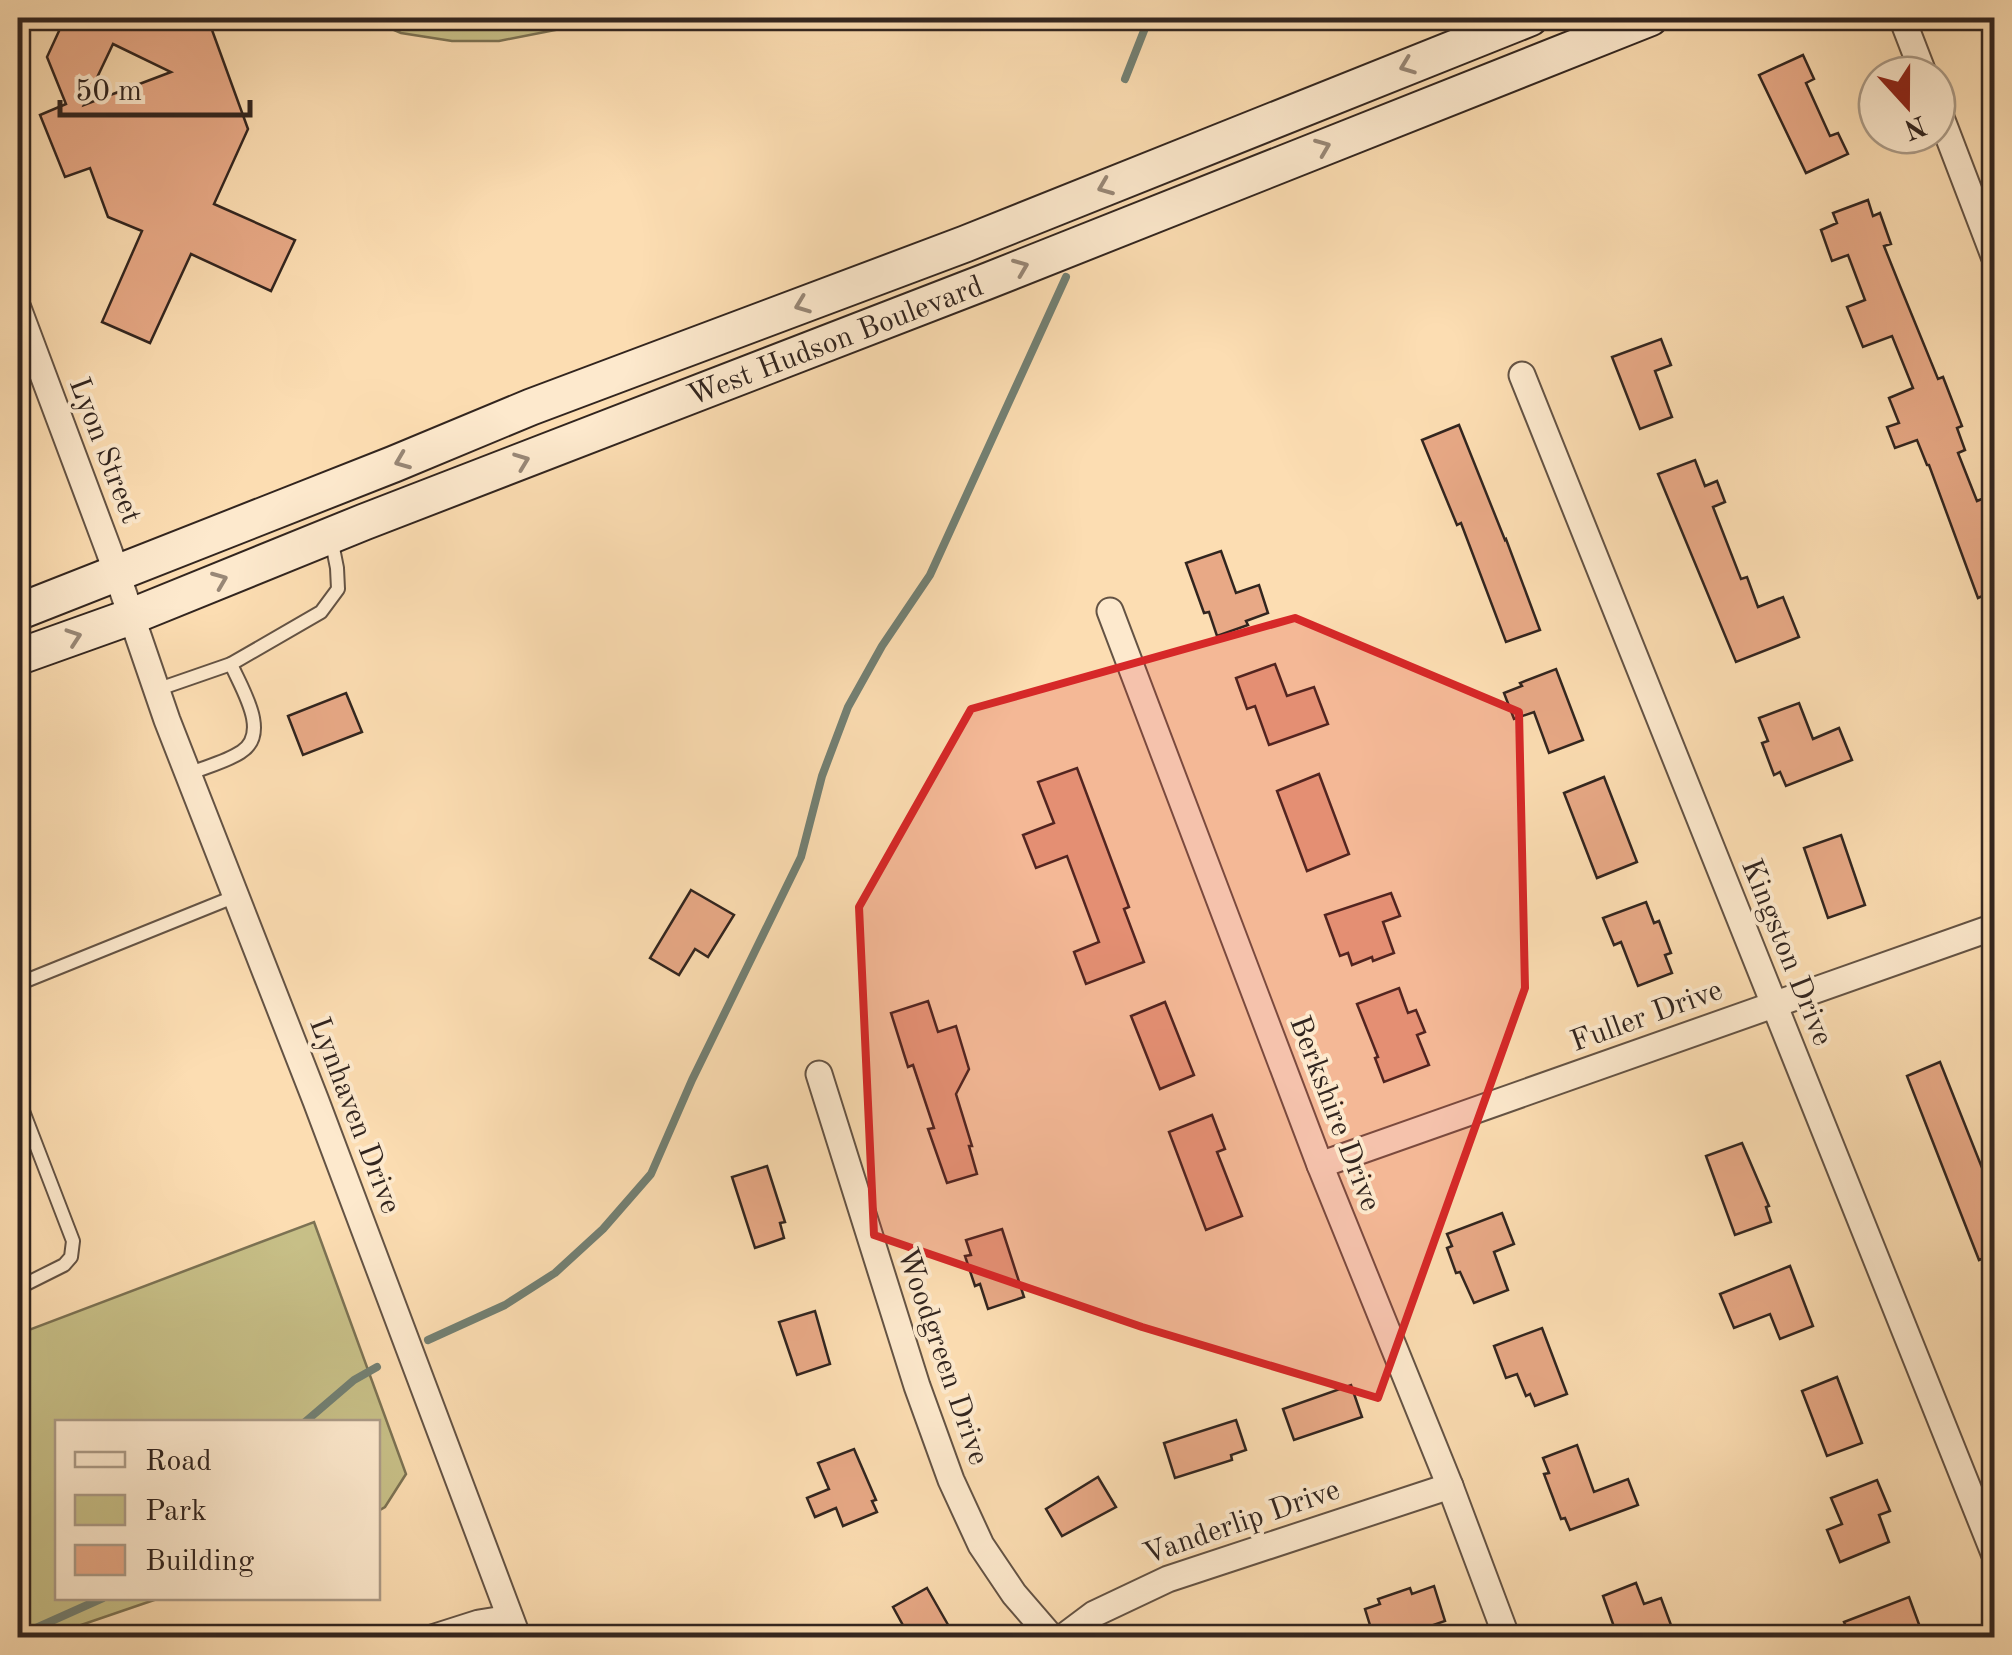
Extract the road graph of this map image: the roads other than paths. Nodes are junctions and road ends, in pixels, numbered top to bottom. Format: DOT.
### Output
graph roads {
  1 [pos="1530,18"];
  2 [pos="1650,18"];
  3 [pos="1902,18"];
  4 [pos="1916,55"];
  5 [pos="1955,155"];
  6 [pos="1994,256"];
  7 [pos="18,308"];
  8 [pos="1522,375"];
  9 [pos="331,535"];
  10 [pos="116,574"];
  11 [pos="1110,611"];
  12 [pos="18,612"];
  13 [pos="130,617"];
  14 [pos="18,656"];
  15 [pos="231,664"];
  16 [pos="156,690"];
  17 [pos="188,774"];
  18 [pos="236,896"];
  19 [pos="1994,926"];
  20 [pos="18,984"];
  21 [pos="1773,1004"];
  22 [pos="819,1074"];
  23 [pos="18,1098"];
  24 [pos="1320,1165"];
  25 [pos="18,1288"];
  26 [pos="1450,1486"];
  27 [pos="1994,1553"];
  28 [pos="514,1628"];
  29 [pos="432,1638"];
  30 [pos="1052,1638"];
  31 [pos="1062,1638"];
  32 [pos="1507,1638"];
  1 -- 10 [label="main road, West Hudson Boulevard, one-way"];
  9 -- 2 [label="main road, West Hudson Boulevard, one-way"];
  3 -- 4 [label="street"];
  5 -- 6 [label="street"];
  7 -- 10 [label="street, Lyon Street"];
  8 -- 21 [label="street, Kingston Drive"];
  13 -- 9 [label="main road, West Hudson Boulevard, one-way"];
  9 -- 15 [label="lane"];
  10 -- 12 [label="main road, West Hudson Boulevard"];
  10 -- 13 [label="street, Lyon Street"];
  11 -- 24 [label="street, Berkshire Drive"];
  14 -- 13 [label="main road, West Hudson Boulevard, one-way"];
  13 -- 16 [label="street, Lynhaven Drive"];
  15 -- 16 [label="lane"];
  15 -- 17 [label="lane"];
  16 -- 17 [label="street, Lynhaven Drive"];
  17 -- 18 [label="street, Lynhaven Drive"];
  18 -- 20 [label="lane"];
  18 -- 28 [label="street, Lynhaven Drive"];
  19 -- 21 [label="street, Fuller Drive"];
  21 -- 24 [label="street, Fuller Drive"];
  21 -- 27 [label="street, Kingston Drive"];
  22 -- 30 [label="street, Woodgreen Drive"];
  23 -- 25 [label="lane"];
  24 -- 26 [label="street, Berkshire Drive"];
  26 -- 31 [label="street, Vanderlip Drive"];
  26 -- 32 [label="street, Berkshire Drive"];
  28 -- 29 [label="street"];
}
